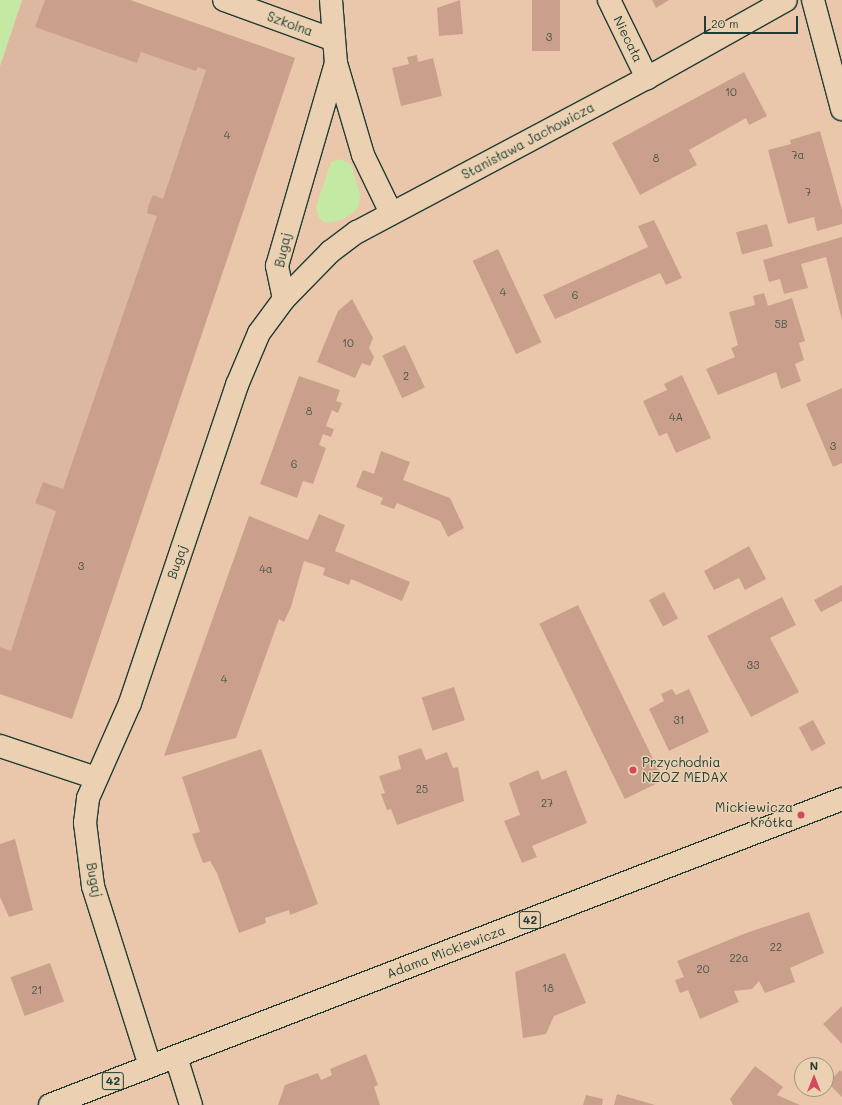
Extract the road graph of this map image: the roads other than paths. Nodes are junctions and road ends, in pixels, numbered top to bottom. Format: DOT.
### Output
graph roads {
  1 [pos="224,0"];
  2 [pos="331,0"];
  3 [pos="609,0"];
  4 [pos="786,0"];
  5 [pos="813,0"];
  6 [pos="334,40"];
  7 [pos="336,63"];
  8 [pos="647,78"];
  9 [pos="842,109"];
  10 [pos="391,213"];
  11 [pos="284,299"];
  12 [pos="0,746"];
  13 [pos="96,778"];
  14 [pos="842,799"];
  15 [pos="176,1057"];
  16 [pos="150,1066"];
  17 [pos="50,1105"];
  18 [pos="191,1105"];
  1 -- 6 [label="street, Szkolna"];
  2 -- 6 [label="street, Bugaj"];
  3 -- 8 [label="street, Niecała"];
  4 -- 8 [label="street, Stanisława Jachowicza"];
  5 -- 9 [label="street"];
  6 -- 7 [label="street, Bugaj"];
  7 -- 10 [label="street, Bugaj"];
  7 -- 11 [label="street, Bugaj"];
  8 -- 10 [label="street, Stanisława Jachowicza"];
  10 -- 11 [label="street, Stanisława Jachowicza"];
  11 -- 13 [label="street, Bugaj"];
  12 -- 13 [label="street"];
  13 -- 16 [label="street, Bugaj"];
  14 -- 15 [label="street, Adama Mickiewicza / 42"];
  15 -- 16 [label="street, Adama Mickiewicza / 42"];
  15 -- 18 [label="street"];
  16 -- 17 [label="street, Adama Mickiewicza / 42"];
}
